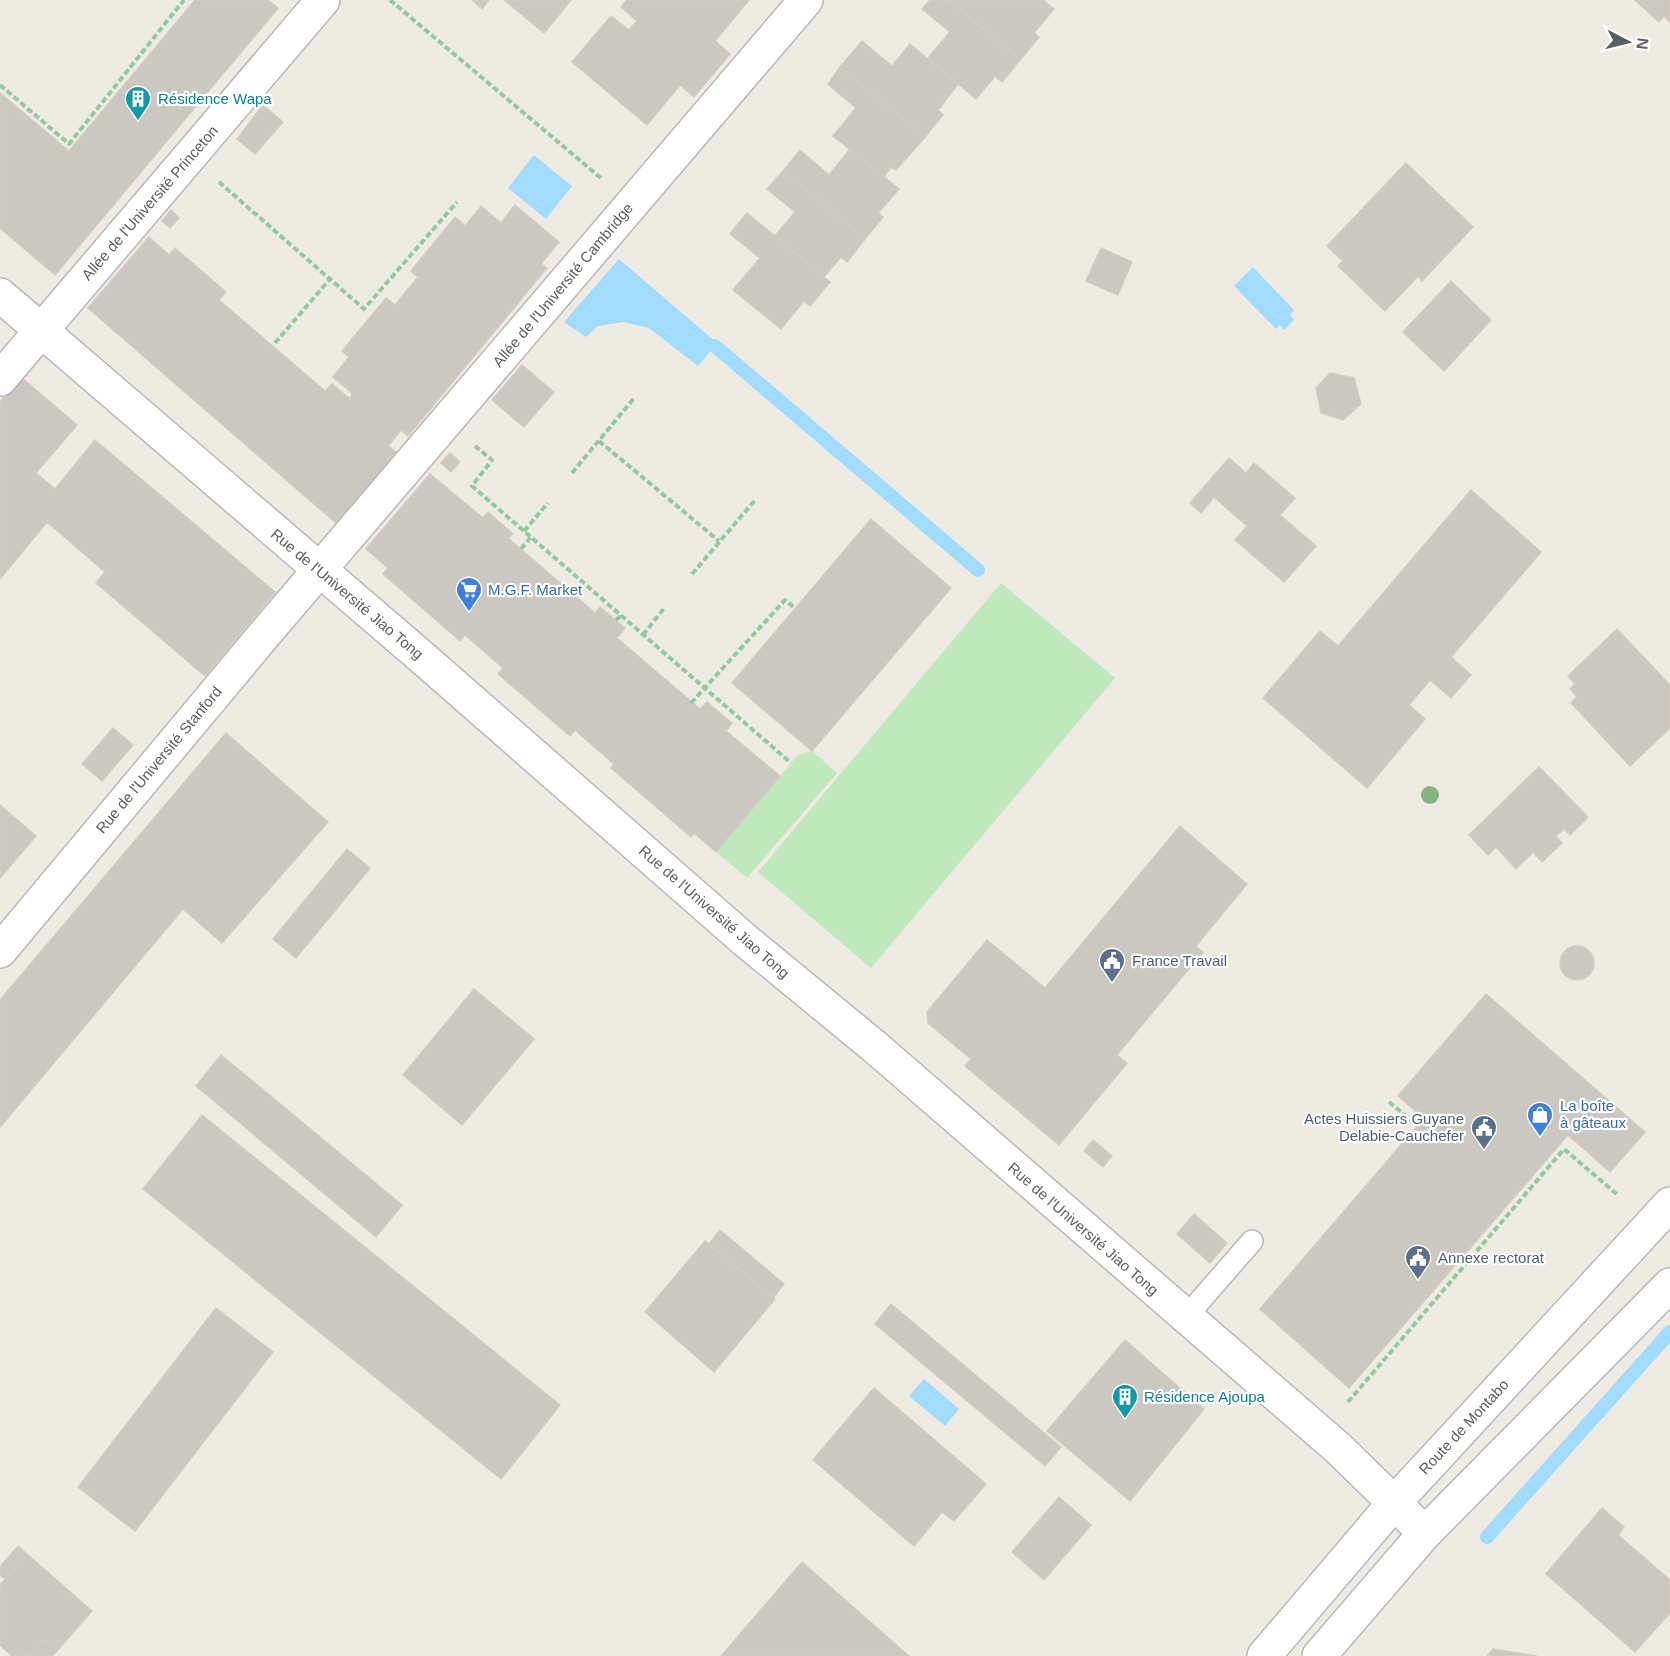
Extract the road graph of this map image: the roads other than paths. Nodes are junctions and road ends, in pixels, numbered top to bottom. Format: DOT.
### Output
graph roads {
  1 [pos="323,0"];
  2 [pos="807,0"];
  3 [pos="0,295"];
  4 [pos="41,330"];
  5 [pos="0,379"];
  6 [pos="320,571"];
  7 [pos="0,951"];
  8 [pos="1670,1204"];
  9 [pos="1252,1241"];
  10 [pos="1670,1285"];
  11 [pos="1185,1318"];
  12 [pos="1394,1503"];
  13 [pos="1425,1533"];
  14 [pos="1264,1656"];
  15 [pos="1319,1656"];
  1 -- 4 [label="street, Allée de l'Université Princeton"];
  2 -- 6 [label="street, Allée de l'Université Cambridge"];
  3 -- 4 [label="street, Rue de l'Université Jiao Tong"];
  4 -- 5 [label="street, Allée de l'Université Princeton"];
  4 -- 6 [label="street, Rue de l'Université Jiao Tong"];
  6 -- 7 [label="street, Rue de l'Université Stanford"];
  6 -- 11 [label="street, Rue de l'Université Jiao Tong"];
  8 -- 12 [label="street, Route de Montabo"];
  9 -- 11 [label="lane"];
  10 -- 13 [label="street"];
  11 -- 12 [label="street, Rue de l'Université Jiao Tong"];
  12 -- 13 [label="street, Rue de l'Université Jiao Tong"];
  12 -- 14 [label="street, Route de Montabo"];
  13 -- 15 [label="street"];
}
